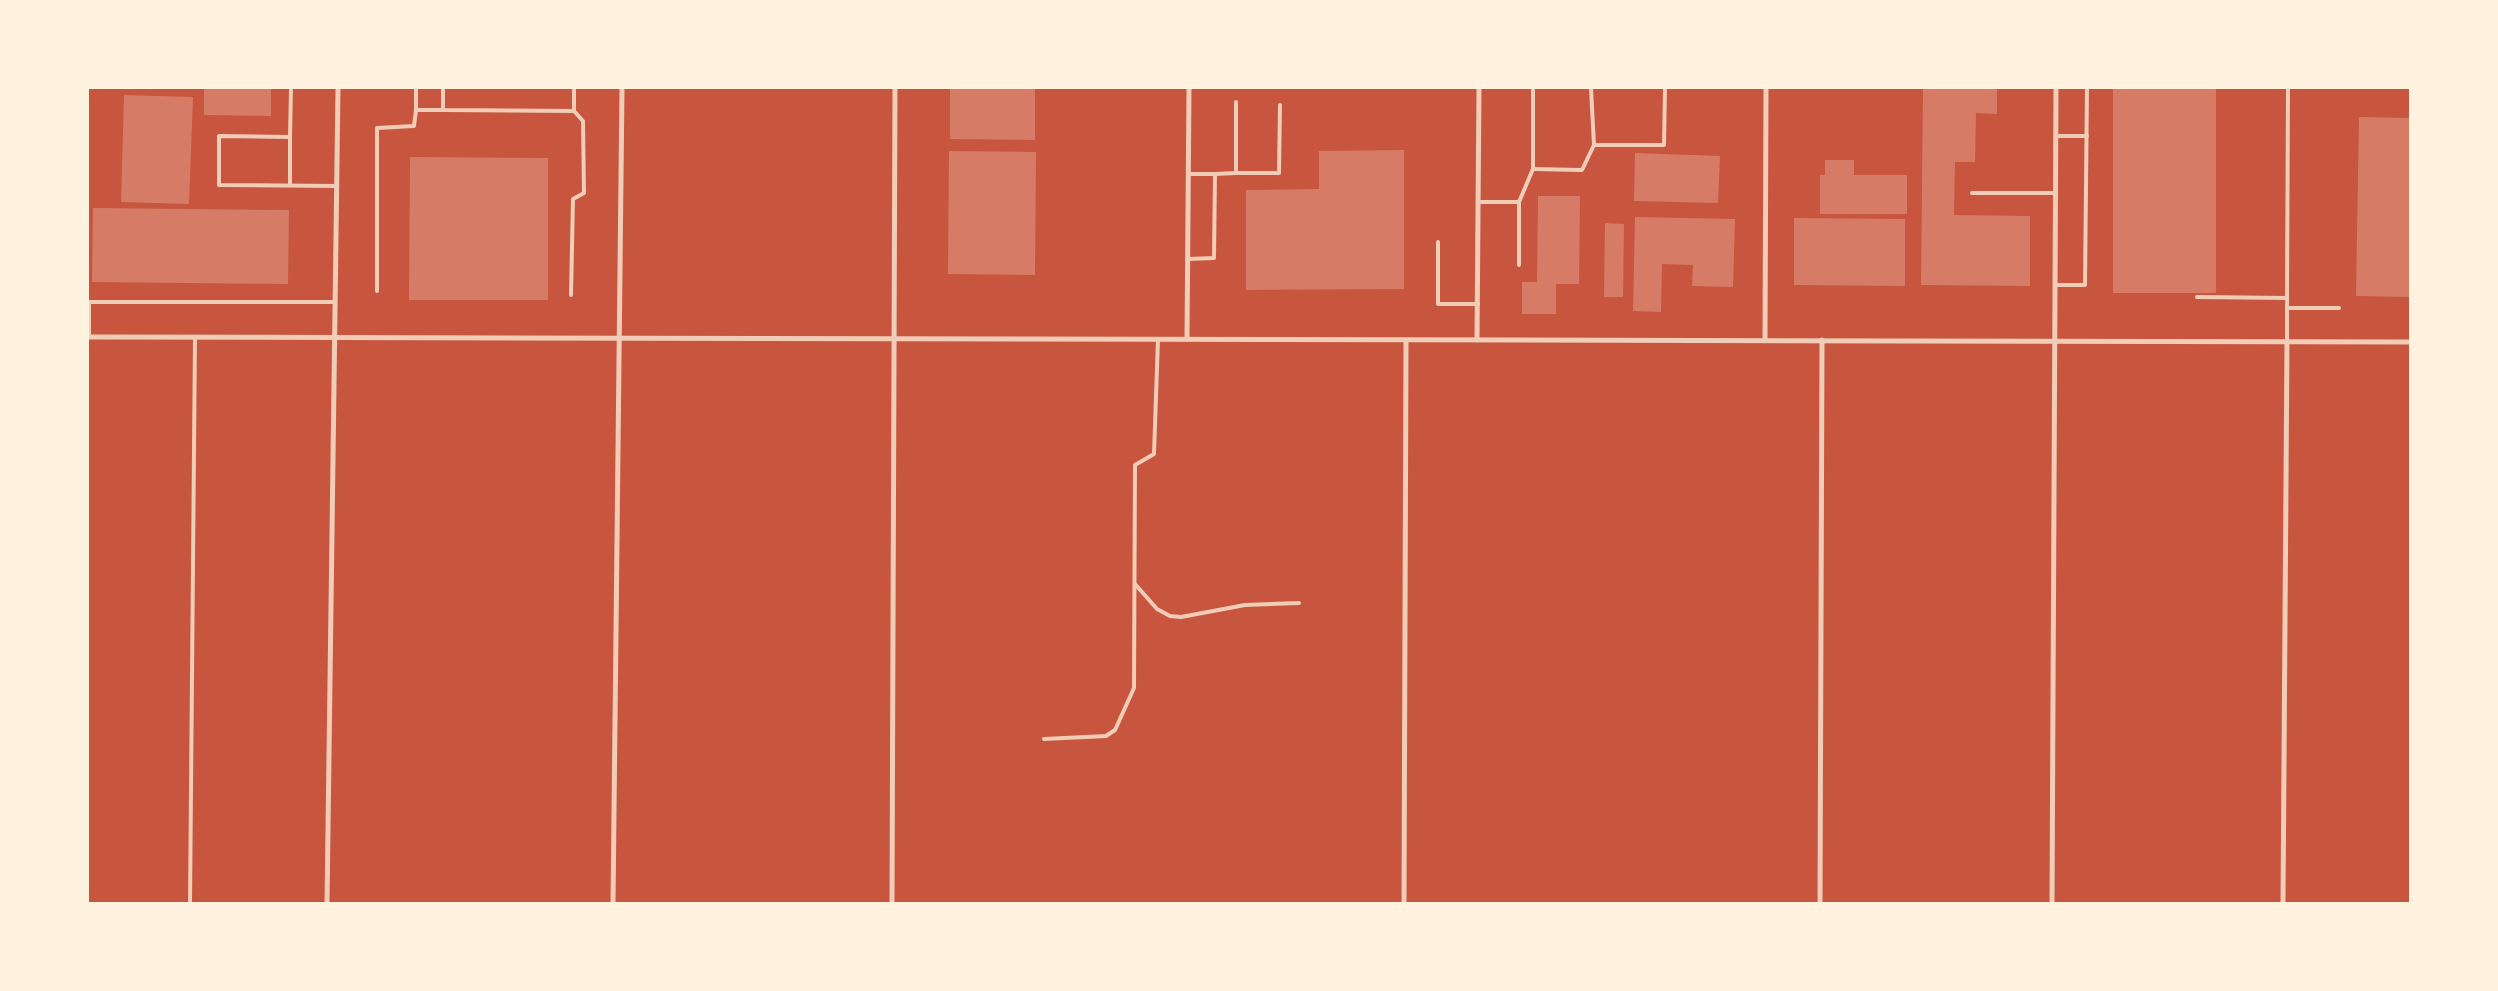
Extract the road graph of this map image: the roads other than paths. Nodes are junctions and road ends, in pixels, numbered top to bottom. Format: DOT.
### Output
graph roads {
  1 [pos="290,88"];
  2 [pos="338,88"];
  3 [pos="416,88"];
  4 [pos="443,88"];
  5 [pos="574,88"];
  6 [pos="622,88"];
  7 [pos="896,88"];
  8 [pos="1189,88"];
  9 [pos="1480,88"];
  10 [pos="1533,88"];
  11 [pos="1591,88"];
  12 [pos="1665,88"];
  13 [pos="1766,88"];
  14 [pos="2056,88"];
  15 [pos="2087,88"];
  16 [pos="2288,88"];
  17 [pos="1236,102"];
  18 [pos="1280,105"];
  19 [pos="416,110"];
  20 [pos="443,110"];
  21 [pos="574,111"];
  22 [pos="2056,136"];
  23 [pos="2087,136"];
  24 [pos="290,137"];
  25 [pos="1594,145"];
  26 [pos="1533,169"];
  27 [pos="1236,173"];
  28 [pos="1188,174"];
  29 [pos="1215,174"];
  30 [pos="290,185"];
  31 [pos="337,186"];
  32 [pos="1972,193"];
  33 [pos="2056,194"];
  34 [pos="1478,202"];
  35 [pos="1519,202"];
  36 [pos="1438,242"];
  37 [pos="1188,259"];
  38 [pos="1519,265"];
  39 [pos="2056,286"];
  40 [pos="377,291"];
  41 [pos="571,295"];
  42 [pos="2197,297"];
  43 [pos="2287,298"];
  44 [pos="335,302"];
  45 [pos="1478,304"];
  46 [pos="2287,308"];
  47 [pos="2338,308"];
  48 [pos="88,337"];
  49 [pos="195,337"];
  50 [pos="334,338"];
  51 [pos="619,338"];
  52 [pos="894,339"];
  53 [pos="1158,339"];
  54 [pos="1187,339"];
  55 [pos="1406,340"];
  56 [pos="1477,340"];
  57 [pos="1765,340"];
  58 [pos="1822,340"];
  59 [pos="2056,341"];
  60 [pos="2287,341"];
  61 [pos="2410,342"];
  62 [pos="1136,584"];
  63 [pos="1299,603"];
  64 [pos="1044,739"];
  65 [pos="190,904"];
  66 [pos="327,904"];
  67 [pos="613,904"];
  68 [pos="892,904"];
  69 [pos="1404,904"];
  70 [pos="1820,904"];
  71 [pos="2052,904"];
  72 [pos="2283,904"];
  1 -- 24 [label="lane"];
  2 -- 31 [label="street"];
  3 -- 19 [label="lane"];
  4 -- 20 [label="lane"];
  5 -- 21 [label="lane"];
  6 -- 51 [label="street"];
  7 -- 52 [label="street"];
  8 -- 28 [label="street"];
  9 -- 34 [label="street"];
  10 -- 26 [label="lane"];
  11 -- 25 [label="lane"];
  12 -- 25 [label="lane"];
  13 -- 57 [label="street"];
  14 -- 22 [label="street"];
  15 -- 23 [label="lane"];
  16 -- 43 [label="lane"];
  17 -- 27 [label="lane"];
  18 -- 27 [label="lane"];
  19 -- 20 [label="lane"];
  19 -- 40 [label="lane"];
  20 -- 21 [label="lane"];
  21 -- 41 [label="lane"];
  22 -- 23 [label="lane"];
  22 -- 33 [label="street"];
  23 -- 39 [label="lane"];
  24 -- 30 [label="lane"];
  24 -- 30 [label="lane"];
  25 -- 26 [label="lane"];
  26 -- 35 [label="lane"];
  27 -- 29 [label="lane"];
  28 -- 29 [label="lane"];
  28 -- 37 [label="street"];
  29 -- 37 [label="lane"];
  30 -- 31 [label="lane"];
  31 -- 44 [label="street"];
  32 -- 33 [label="lane"];
  33 -- 39 [label="street"];
  34 -- 35 [label="lane"];
  34 -- 45 [label="street"];
  35 -- 38 [label="lane"];
  36 -- 45 [label="lane"];
  37 -- 54 [label="street"];
  39 -- 59 [label="street"];
  42 -- 43 [label="lane"];
  43 -- 46 [label="lane"];
  44 -- 48 [label="lane"];
  44 -- 50 [label="street"];
  45 -- 56 [label="street"];
  46 -- 47 [label="lane"];
  46 -- 60 [label="lane"];
  48 -- 49 [label="street"];
  49 -- 50 [label="street"];
  49 -- 65 [label="lane"];
  50 -- 51 [label="street"];
  50 -- 66 [label="street"];
  51 -- 52 [label="street"];
  51 -- 67 [label="street"];
  52 -- 53 [label="street"];
  52 -- 68 [label="street"];
  53 -- 54 [label="street"];
  53 -- 62 [label="lane"];
  54 -- 55 [label="street"];
  55 -- 56 [label="street"];
  55 -- 69 [label="street"];
  56 -- 57 [label="street"];
  57 -- 58 [label="street"];
  58 -- 59 [label="street"];
  58 -- 70 [label="street"];
  59 -- 60 [label="street"];
  59 -- 71 [label="street"];
  60 -- 61 [label="street"];
  60 -- 72 [label="street"];
  62 -- 63 [label="lane"];
  62 -- 64 [label="lane"];
}
